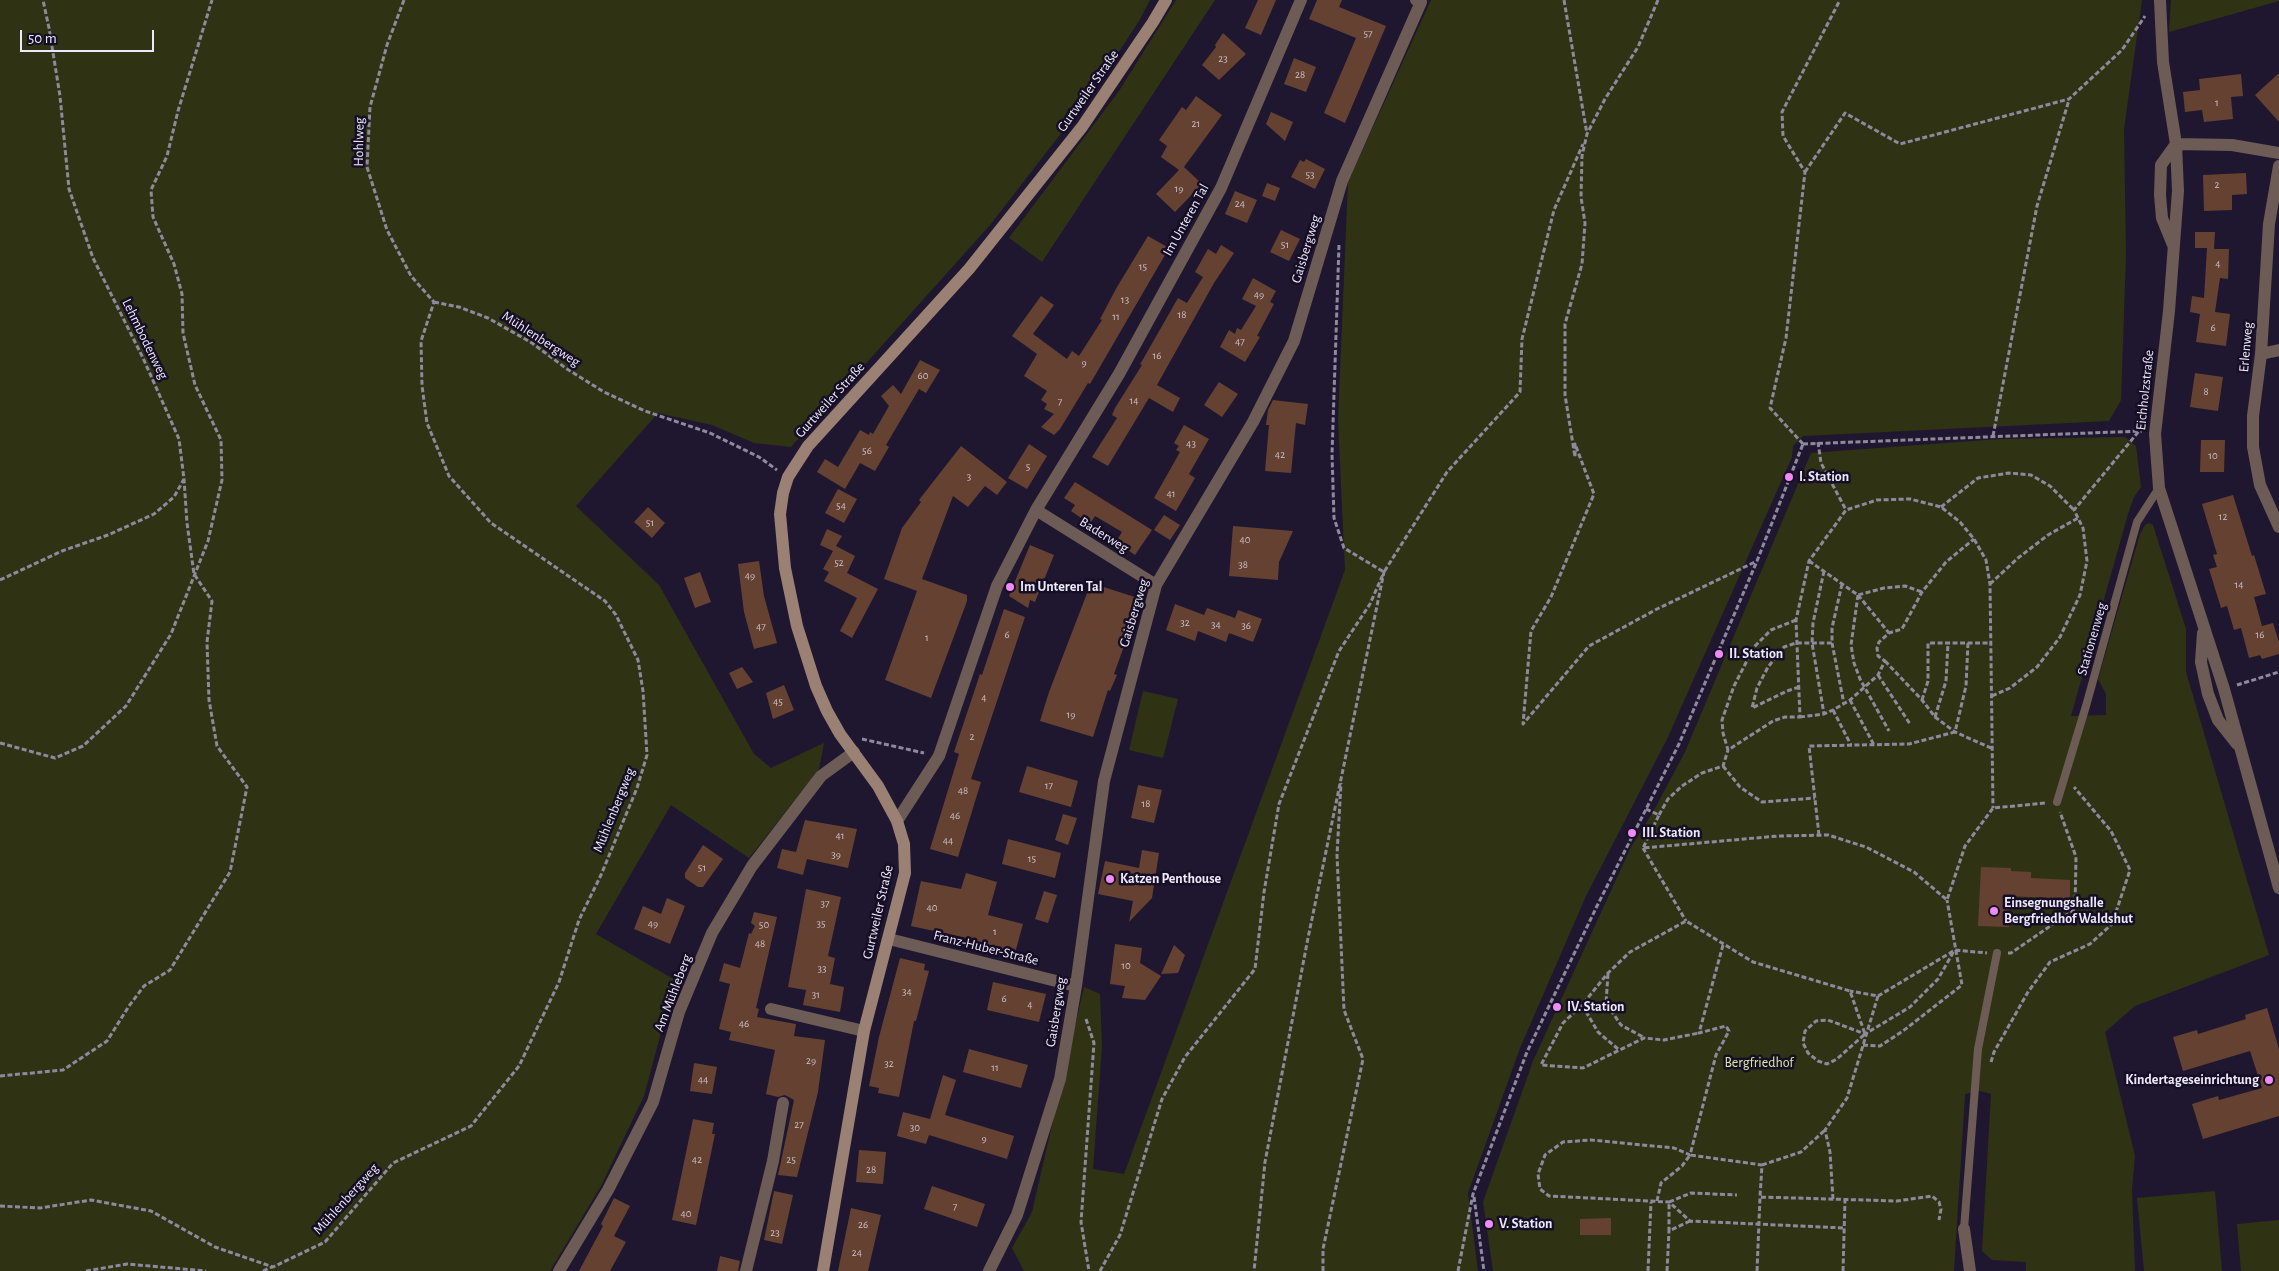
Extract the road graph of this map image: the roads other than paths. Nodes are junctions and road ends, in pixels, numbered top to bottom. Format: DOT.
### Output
graph roads {
  1 [pos="1166,0"];
  2 [pos="1301,0"];
  3 [pos="2160,0"];
  4 [pos="1418,1"];
  5 [pos="2176,144"];
  6 [pos="2279,153"];
  7 [pos="2279,166"];
  8 [pos="2175,250"];
  9 [pos="2279,350"];
  10 [pos="2261,354"];
  11 [pos="2159,488"];
  12 [pos="1036,510"];
  13 [pos="2279,527"];
  14 [pos="1156,586"];
  15 [pos="854,752"];
  16 [pos="2056,802"];
  17 [pos="897,821"];
  18 [pos="2279,888"];
  19 [pos="889,939"];
  20 [pos="1997,953"];
  21 [pos="1076,986"];
  22 [pos="771,1010"];
  23 [pos="864,1031"];
  24 [pos="783,1103"];
  25 [pos="1964,1229"];
  26 [pos="559,1271"];
  27 [pos="746,1271"];
  28 [pos="823,1271"];
  29 [pos="989,1271"];
  30 [pos="1970,1271"];
  1 -- 15 [label="main road, Gurtweiler Straße"];
  2 -- 12 [label="street, Im Unteren Tal"];
  3 -- 5 [label="street, Eichholzstraße"];
  4 -- 14 [label="street, Gaisbergweg"];
  5 -- 6 [label="street"];
  5 -- 8 [label="street, Eichholzstraße"];
  5 -- 8 [label="street"];
  7 -- 10 [label="street, Erlenweg"];
  8 -- 11 [label="street, Eichholzstraße"];
  9 -- 10 [label="street"];
  10 -- 13 [label="street, Erlenweg"];
  11 -- 16 [label="lane, Stationenweg"];
  11 -- 18 [label="street, Eichholzstraße"];
  12 -- 14 [label="street, Baderweg"];
  12 -- 17 [label="street, Im Unteren Tal"];
  14 -- 21 [label="street, Gaisbergweg"];
  15 -- 17 [label="main road, Gurtweiler Straße"];
  15 -- 26 [label="street, Am Mühleberg"];
  17 -- 19 [label="main road, Gurtweiler Straße"];
  19 -- 21 [label="street, Franz-Huber-Straße"];
  19 -- 23 [label="main road, Gurtweiler Straße"];
  20 -- 25 [label="lane"];
  21 -- 29 [label="street, Gaisbergweg"];
  22 -- 23 [label="street"];
  23 -- 28 [label="main road, Gurtweiler Straße"];
  24 -- 27 [label="street"];
  25 -- 30 [label="street"];
}
